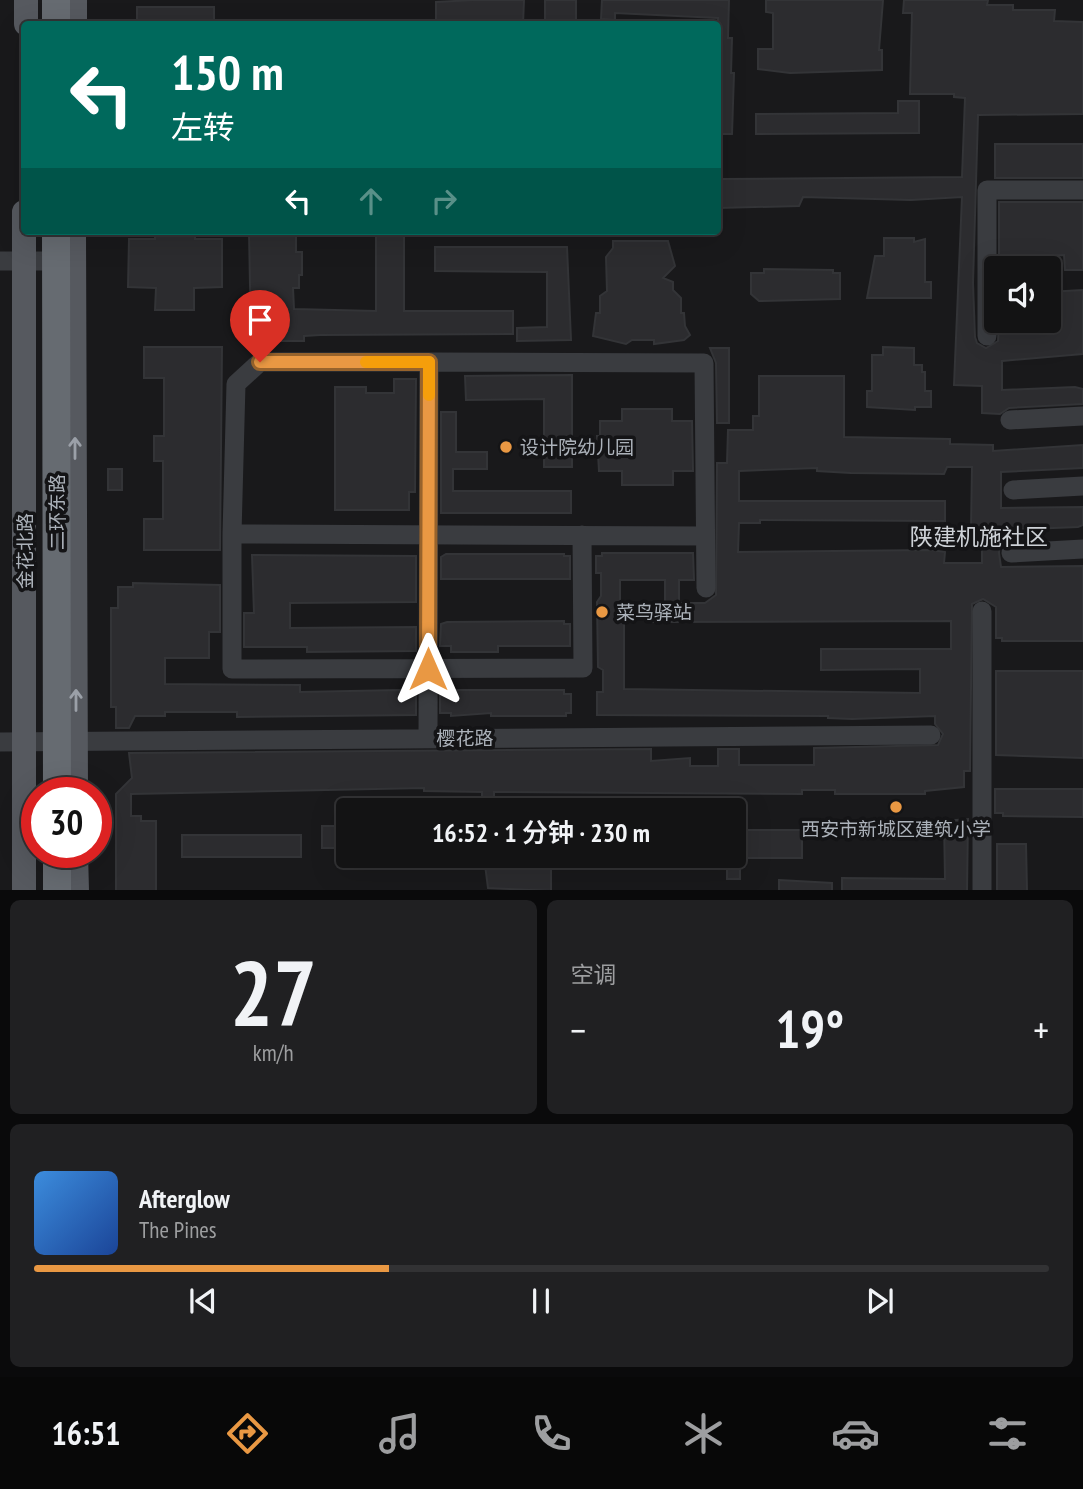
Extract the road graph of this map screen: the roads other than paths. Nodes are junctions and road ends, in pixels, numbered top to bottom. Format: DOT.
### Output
graph roads {
  1 [pos="26,0"];
  2 [pos="37,0"];
  3 [pos="56,0"];
  4 [pos="75,0"];
  5 [pos="26,21"];
  6 [pos="37,21"];
  7 [pos="56,21"];
  8 [pos="75,21"];
  9 [pos="1083,190"];
  10 [pos="21,224"];
  11 [pos="37,235"];
  12 [pos="57,235"];
  13 [pos="74,235"];
  14 [pos="12,261"];
  15 [pos="75,261"];
  16 [pos="987,336"];
  17 [pos="429,362"];
  18 [pos="1083,416"];
  19 [pos="1010,420"];
  20 [pos="1083,486"];
  21 [pos="1013,490"];
  22 [pos="232,534"];
  23 [pos="429,534"];
  24 [pos="582,535"];
  25 [pos="705,536"];
  26 [pos="1083,549"];
  27 [pos="1011,553"];
  28 [pos="706,588"];
  29 [pos="982,611"];
  30 [pos="428,669"];
  31 [pos="930,735"];
  32 [pos="428,739"];
  33 [pos="76,741"];
  34 [pos="0,742"];
  35 [pos="26,742"];
  36 [pos="38,777"];
  37 [pos="57,777"];
  38 [pos="76,777"];
  39 [pos="38,868"];
  40 [pos="57,868"];
  41 [pos="76,868"];
  42 [pos="24,890"];
  43 [pos="38,890"];
  44 [pos="57,890"];
  45 [pos="76,890"];
  46 [pos="982,890"];
  1 -- 5 [label="main road"];
  2 -- 6 [label="highway"];
  3 -- 7 [label="highway"];
  4 -- 8 [label="main road"];
  9 -- 16 [label="street"];
  10 -- 14 [label="main road, 金花北路"];
  11 -- 36 [label="highway, 二环东路"];
  12 -- 37 [label="highway, 二环东路, bridge"];
  13 -- 15 [label="main road"];
  14 -- 15 [label="street"];
  14 -- 35 [label="main road, 金花北路"];
  33 -- 15 [label="main road, one-way"];
  17 -- 22 [label="street"];
  17 -- 23 [label="street"];
  17 -- 25 [label="street"];
  18 -- 19 [label="street"];
  20 -- 21 [label="street"];
  22 -- 23 [label="street"];
  22 -- 30 [label="street"];
  23 -- 24 [label="street"];
  23 -- 30 [label="street"];
  24 -- 25 [label="street"];
  24 -- 30 [label="street"];
  25 -- 28 [label="street"];
  26 -- 27 [label="street"];
  29 -- 46 [label="street"];
  30 -- 32 [label="street"];
  31 -- 32 [label="street, 樱花路"];
  32 -- 33 [label="street, 樱花路"];
  33 -- 35 [label="street, 樱花路"];
  33 -- 38 [label="main road"];
  34 -- 35 [label="street, 樱花路"];
  35 -- 42 [label="main road, 金花北路"];
  39 -- 43 [label="highway"];
  40 -- 44 [label="highway"];
  41 -- 45 [label="main road"];
}
